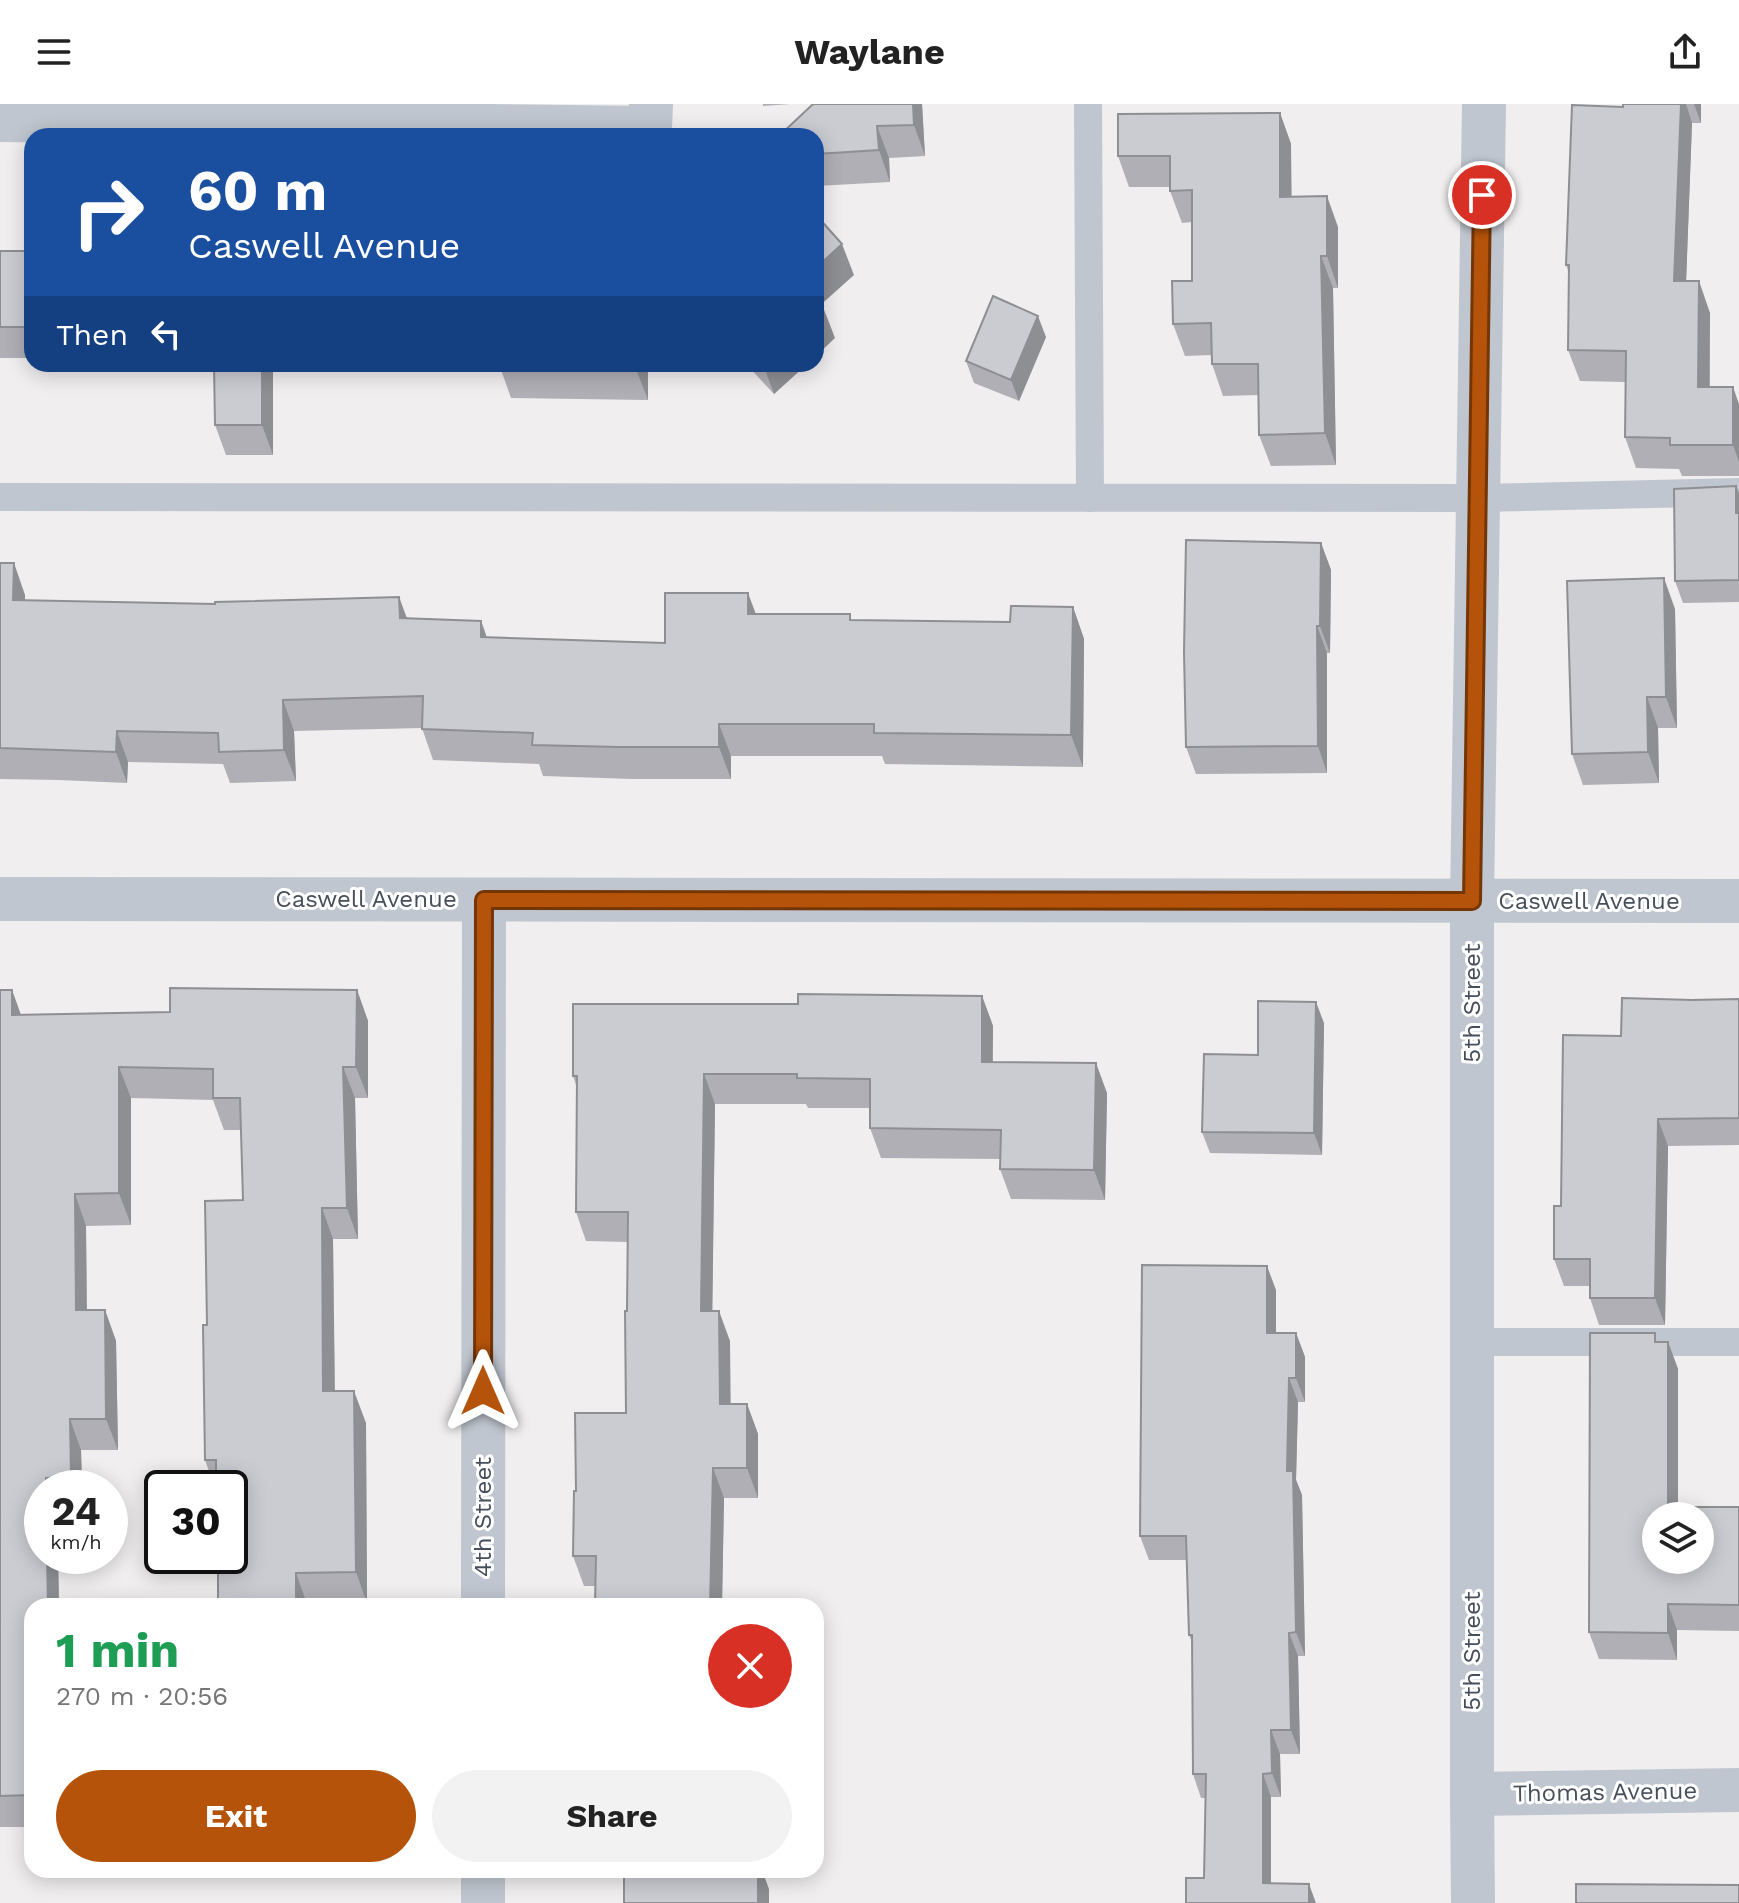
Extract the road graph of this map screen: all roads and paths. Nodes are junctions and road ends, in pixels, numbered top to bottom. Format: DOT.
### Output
graph roads {
  1 [pos="1088,104"];
  2 [pos="1484,104"];
  3 [pos="650,116"];
  4 [pos="0,120"];
  5 [pos="1739,492"];
  6 [pos="0,497"];
  7 [pos="1090,498"];
  8 [pos="1478,498"];
  9 [pos="0,899"];
  10 [pos="484,900"];
  11 [pos="1472,901"];
  12 [pos="1739,901"];
  13 [pos="1472,1342"];
  14 [pos="1739,1342"];
  15 [pos="483,1598"];
  16 [pos="1739,1790"];
  17 [pos="1472,1794"];
  18 [pos="483,1878"];
  19 [pos="483,1903"];
  20 [pos="1473,1903"];
  1 -- 7 [label="lane"];
  2 -- 8 [label="street, 5th Street"];
  3 -- 4 [label="street"];
  5 -- 8 [label="lane"];
  6 -- 7 [label="lane"];
  7 -- 8 [label="lane"];
  8 -- 11 [label="street, 5th Street"];
  9 -- 10 [label="street, Caswell Avenue"];
  10 -- 11 [label="street, Caswell Avenue"];
  10 -- 15 [label="street, 4th Street"];
  11 -- 12 [label="street, Caswell Avenue"];
  11 -- 13 [label="street, 5th Street"];
  13 -- 14 [label="lane"];
  13 -- 17 [label="street, 5th Street"];
  16 -- 17 [label="street, Thomas Avenue"];
  17 -- 20 [label="street, 5th Street"];
  18 -- 19 [label="street"];
}
